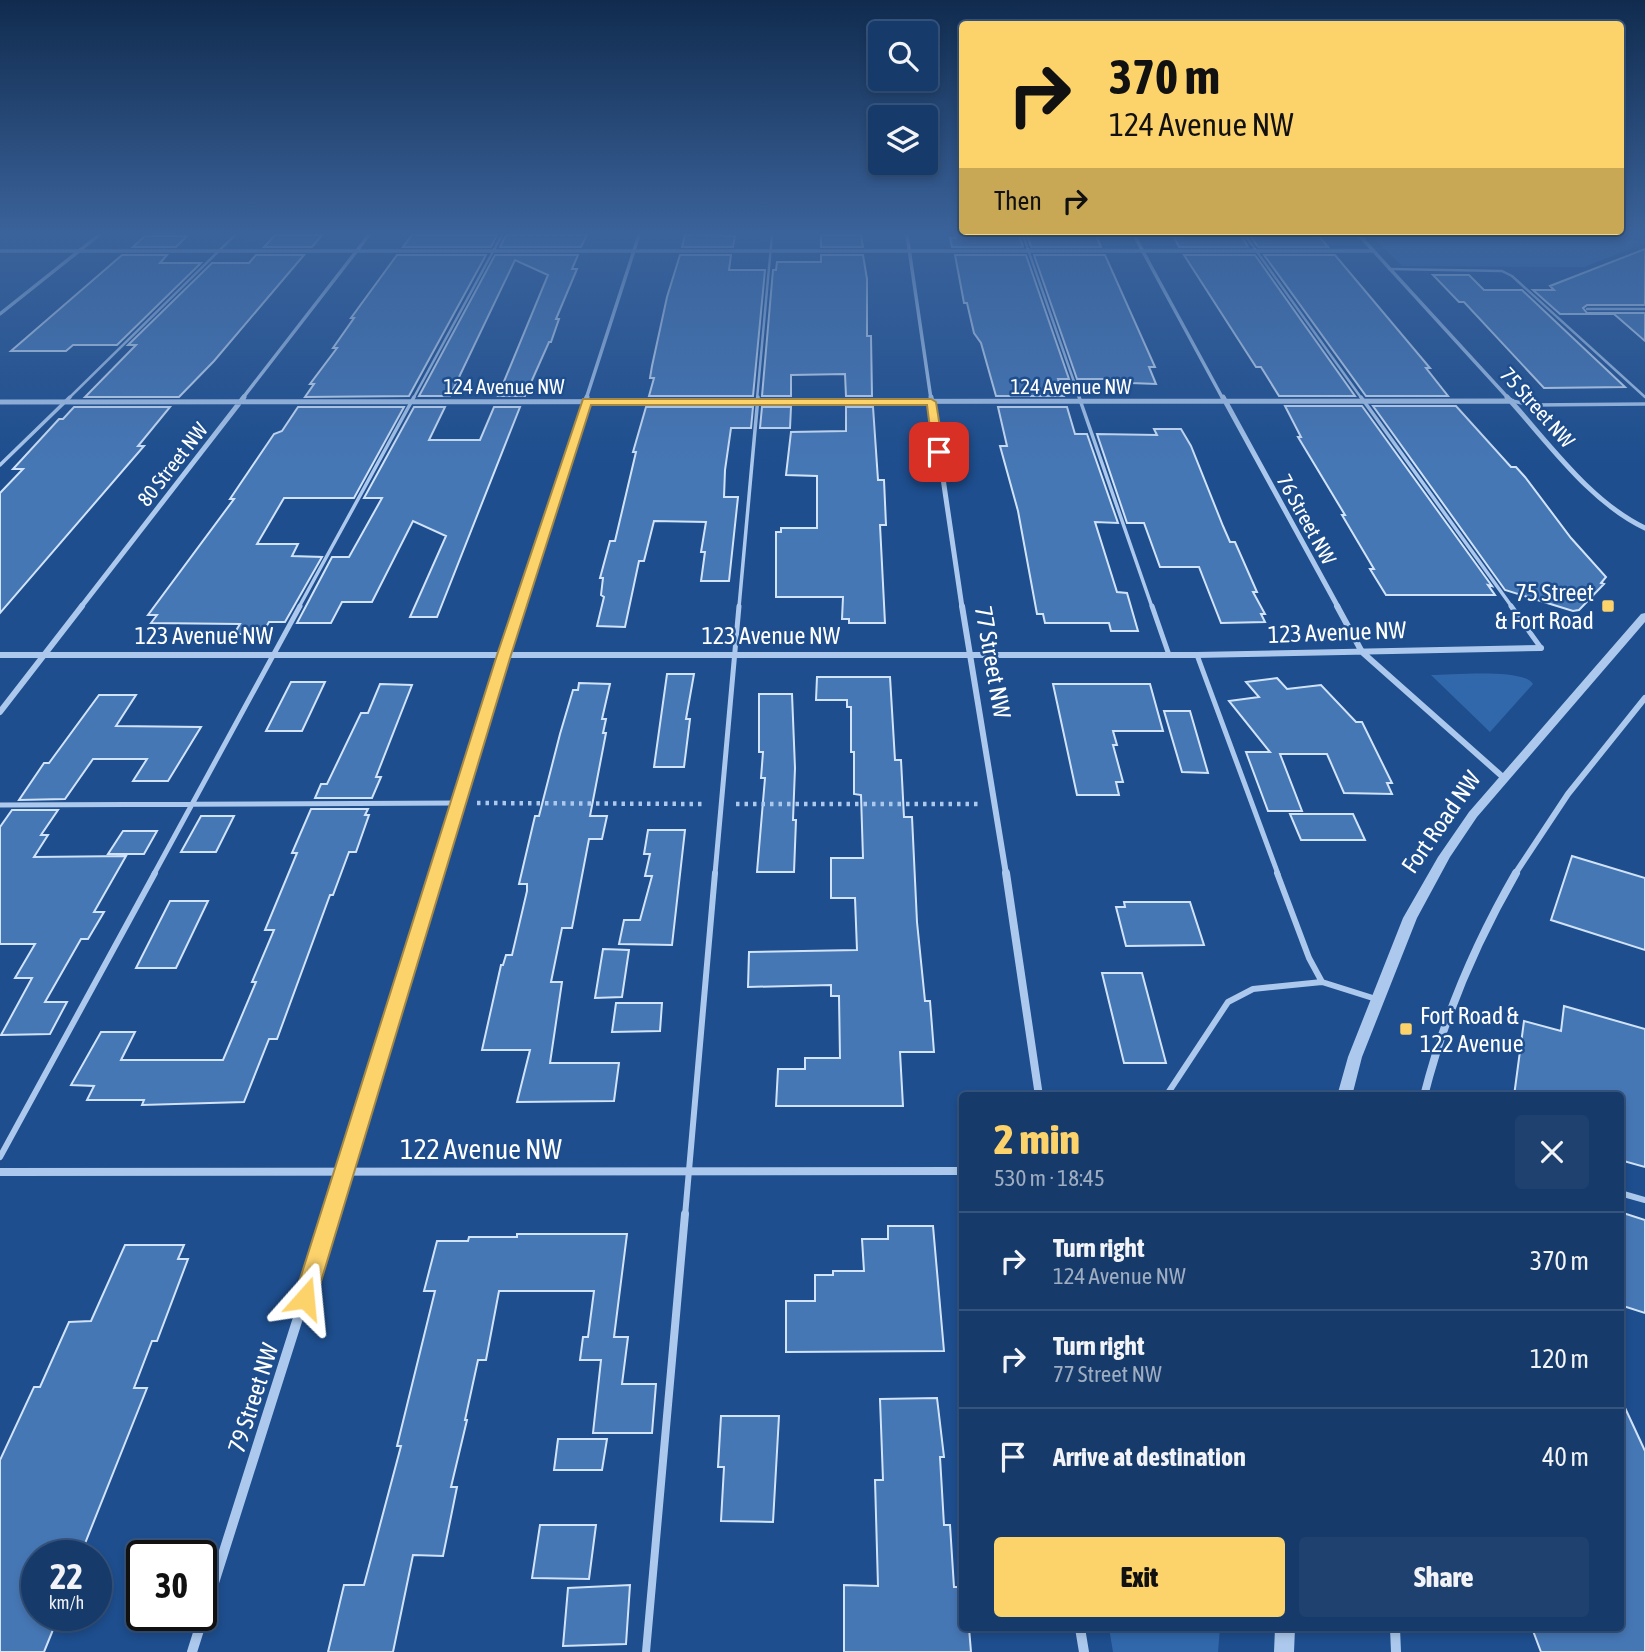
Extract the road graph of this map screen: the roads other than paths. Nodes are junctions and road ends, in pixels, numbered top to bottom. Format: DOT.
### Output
graph roads {
  1 [pos="155,312"];
  2 [pos="309,312"];
  3 [pos="459,312"];
  4 [pos="615,312"];
  5 [pos="765,312"];
  6 [pos="918,312"];
  7 [pos="1049,312"];
  8 [pos="1176,312"];
  9 [pos="1302,312"];
  10 [pos="1429,312"];
  11 [pos="1552,312"];
  12 [pos="1645,397"];
  13 [pos="1079,401"];
  14 [pos="1225,401"];
  15 [pos="1365,401"];
  16 [pos="1512,401"];
  17 [pos="0,402"];
  18 [pos="63,402"];
  19 [pos="240,402"];
  20 [pos="411,402"];
  21 [pos="587,402"];
  22 [pos="757,402"];
  23 [pos="931,402"];
  24 [pos="1645,404"];
  25 [pos="0,465"];
  26 [pos="1645,528"];
  27 [pos="1645,616"];
  28 [pos="1541,648"];
  29 [pos="1362,652"];
  30 [pos="0,654"];
  31 [pos="44,654"];
  32 [pos="736,654"];
  33 [pos="274,655"];
  34 [pos="504,655"];
  35 [pos="969,655"];
  36 [pos="1169,655"];
  37 [pos="1197,655"];
  38 [pos="1645,698"];
  39 [pos="0,712"];
  40 [pos="1504,778"];
  41 [pos="458,803"];
  42 [pos="0,805"];
  43 [pos="191,805"];
  44 [pos="1322,982"];
  45 [pos="1376,999"];
  46 [pos="1038,1092"];
  47 [pos="1169,1092"];
  48 [pos="1345,1092"];
  49 [pos="1425,1092"];
  50 [pos="0,1157"];
  51 [pos="345,1171"];
  52 [pos="959,1171"];
  53 [pos="0,1172"];
  54 [pos="690,1172"];
  55 [pos="1624,1194"];
  56 [pos="1645,1200"];
  57 [pos="1080,1631"];
  58 [pos="1285,1631"];
  59 [pos="1395,1631"];
  60 [pos="192,1652"];
  61 [pos="646,1652"];
  62 [pos="1084,1652"];
  63 [pos="1284,1652"];
  64 [pos="1396,1652"];
  1 -- 18 [label="lane"];
  2 -- 19 [label="street, 80 Street NW"];
  3 -- 20 [label="lane"];
  4 -- 21 [label="street, 79 Street NW"];
  5 -- 22 [label="lane"];
  6 -- 23 [label="street, 77 Street NW"];
  7 -- 13 [label="lane"];
  8 -- 14 [label="street, 76 Street NW"];
  9 -- 15 [label="lane"];
  10 -- 16 [label="street, 75 Street NW"];
  11 -- 12 [label="lane"];
  13 -- 14 [label="street, 124 Avenue NW"];
  13 -- 23 [label="street, 124 Avenue NW"];
  13 -- 36 [label="lane"];
  14 -- 15 [label="street, 124 Avenue NW"];
  14 -- 29 [label="street, 76 Street NW"];
  15 -- 16 [label="street, 124 Avenue NW"];
  15 -- 28 [label="lane"];
  16 -- 24 [label="lane"];
  16 -- 26 [label="street, 75 Street NW"];
  17 -- 18 [label="street, 124 Avenue NW"];
  18 -- 19 [label="street, 124 Avenue NW"];
  18 -- 25 [label="lane"];
  19 -- 20 [label="street, 124 Avenue NW"];
  19 -- 31 [label="street, 80 Street NW"];
  20 -- 21 [label="street, 124 Avenue NW"];
  20 -- 33 [label="lane"];
  21 -- 22 [label="street, 124 Avenue NW"];
  21 -- 34 [label="street, 79 Street NW"];
  22 -- 23 [label="street, 124 Avenue NW"];
  22 -- 32 [label="lane"];
  23 -- 35 [label="street, 77 Street NW"];
  27 -- 40 [label="street, Fort Road NW"];
  28 -- 29 [label="street, 123 Avenue NW"];
  29 -- 37 [label="street, 123 Avenue NW"];
  29 -- 40 [label="street, 76 Street NW"];
  30 -- 31 [label="street, 123 Avenue NW"];
  31 -- 33 [label="street, 123 Avenue NW"];
  31 -- 39 [label="street, 80 Street NW"];
  32 -- 34 [label="street, 123 Avenue NW"];
  32 -- 35 [label="street, 123 Avenue NW"];
  32 -- 54 [label="lane"];
  33 -- 34 [label="street, 123 Avenue NW"];
  33 -- 43 [label="lane"];
  34 -- 41 [label="street, 79 Street NW"];
  35 -- 36 [label="street, 123 Avenue NW"];
  35 -- 46 [label="street, 77 Street NW"];
  36 -- 37 [label="street, 123 Avenue NW"];
  37 -- 44 [label="lane"];
  38 -- 49 [label="street"];
  40 -- 45 [label="street, Fort Road NW"];
  41 -- 43 [label="lane"];
  41 -- 51 [label="street, 79 Street NW"];
  42 -- 43 [label="lane"];
  43 -- 50 [label="lane"];
  44 -- 45 [label="lane"];
  44 -- 47 [label="lane"];
  45 -- 48 [label="street, Fort Road NW"];
  51 -- 53 [label="street, 122 Avenue NW"];
  51 -- 54 [label="street, 122 Avenue NW"];
  51 -- 60 [label="street, 79 Street NW"];
  52 -- 54 [label="street, 122 Avenue NW"];
  54 -- 61 [label="lane"];
  55 -- 56 [label="lane"];
  57 -- 62 [label="street"];
  58 -- 63 [label="street"];
  59 -- 64 [label="street"];
}
